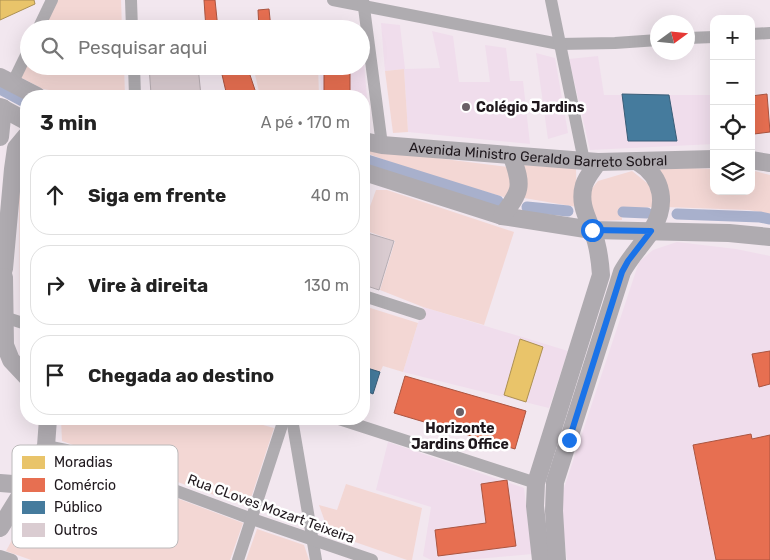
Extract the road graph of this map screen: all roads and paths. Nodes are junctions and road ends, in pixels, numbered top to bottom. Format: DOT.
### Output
graph roads {
  1 [pos="52,0"];
  2 [pos="131,0"];
  3 [pos="333,0"];
  4 [pos="551,0"];
  5 [pos="363,2"];
  6 [pos="42,20"];
  7 [pos="132,20"];
  8 [pos="365,20"];
  9 [pos="770,33"];
  10 [pos="755,34"];
  11 [pos="710,37"];
  12 [pos="695,38"];
  13 [pos="650,41"];
  14 [pos="559,44"];
  15 [pos="370,55"];
  16 [pos="20,62"];
  17 [pos="134,75"];
  18 [pos="6,81"];
  19 [pos="25,90"];
  20 [pos="135,90"];
  21 [pos="1,108"];
  22 [pos="20,118"];
  23 [pos="0,138"];
  24 [pos="370,142"];
  25 [pos="20,143"];
  26 [pos="382,145"];
  27 [pos="512,157"];
  28 [pos="710,160"];
  29 [pos="755,161"];
  30 [pos="591,162"];
  31 [pos="638,162"];
  32 [pos="770,163"];
  33 [pos="370,176"];
  34 [pos="502,216"];
  35 [pos="592,230"];
  36 [pos="651,231"];
  37 [pos="770,237"];
  38 [pos="2,272"];
  39 [pos="370,298"];
  40 [pos="420,314"];
  41 [pos="4,317"];
  42 [pos="20,322"];
  43 [pos="20,369"];
  44 [pos="0,370"];
  45 [pos="20,372"];
  46 [pos="48,425"];
  47 [pos="282,425"];
  48 [pos="293,425"];
  49 [pos="357,425"];
  50 [pos="46,445"];
  51 [pos="536,483"];
  52 [pos="178,492"];
  53 [pos="12,509"];
  54 [pos="252,519"];
  55 [pos="0,528"];
  56 [pos="312,540"];
  57 [pos="0,556"];
  58 [pos="12,560"];
  59 [pos="238,560"];
  60 [pos="316,560"];
  61 [pos="372,560"];
  62 [pos="541,560"];
  63 [pos="557,560"];
  1 -- 6 [label="street"];
  2 -- 7 [label="street"];
  3 -- 5 [label="street"];
  4 -- 14 [label="street"];
  5 -- 8 [label="street"];
  5 -- 14 [label="street"];
  9 -- 10 [label="street"];
  11 -- 12 [label="street"];
  13 -- 14 [label="street"];
  14 -- 30 [label="street"];
  15 -- 26 [label="street"];
  16 -- 18 [label="street"];
  17 -- 20 [label="street"];
  18 -- 19 [label="street"];
  21 -- 22 [label="street"];
  21 -- 23 [label="street"];
  24 -- 26 [label="street, Avenida Ministro Geraldo Barreto Sobral"];
  25 -- 38 [label="street"];
  26 -- 27 [label="street, Avenida Ministro Geraldo Barreto Sobral"];
  27 -- 30 [label="street, Avenida Ministro Geraldo Barreto Sobral"];
  27 -- 34 [label="street"];
  28 -- 31 [label="street, Avenida Ministro Geraldo Barreto Sobral"];
  29 -- 32 [label="street"];
  30 -- 31 [label="street, Avenida Ministro Geraldo Barreto Sobral"];
  30 -- 35 [label="street"];
  31 -- 36 [label="street"];
  33 -- 34 [label="street"];
  34 -- 35 [label="street"];
  35 -- 36 [label="street"];
  35 -- 51 [label="street"];
  36 -- 37 [label="street"];
  36 -- 63 [label="street"];
  38 -- 41 [label="street"];
  39 -- 40 [label="street"];
  41 -- 42 [label="street"];
  41 -- 43 [label="street"];
  44 -- 45 [label="street"];
  46 -- 50 [label="street"];
  47 -- 54 [label="street"];
  48 -- 56 [label="street"];
  49 -- 51 [label="street"];
  51 -- 62 [label="street"];
  52 -- 54 [label="street, Rua CLoves Mozart Teixeira"];
  53 -- 55 [label="street"];
  54 -- 56 [label="street, Rua CLoves Mozart Teixeira"];
  54 -- 59 [label="street"];
  56 -- 60 [label="street"];
  56 -- 61 [label="street, Rua CLoves Mozart Teixeira"];
  57 -- 58 [label="street"];
}
